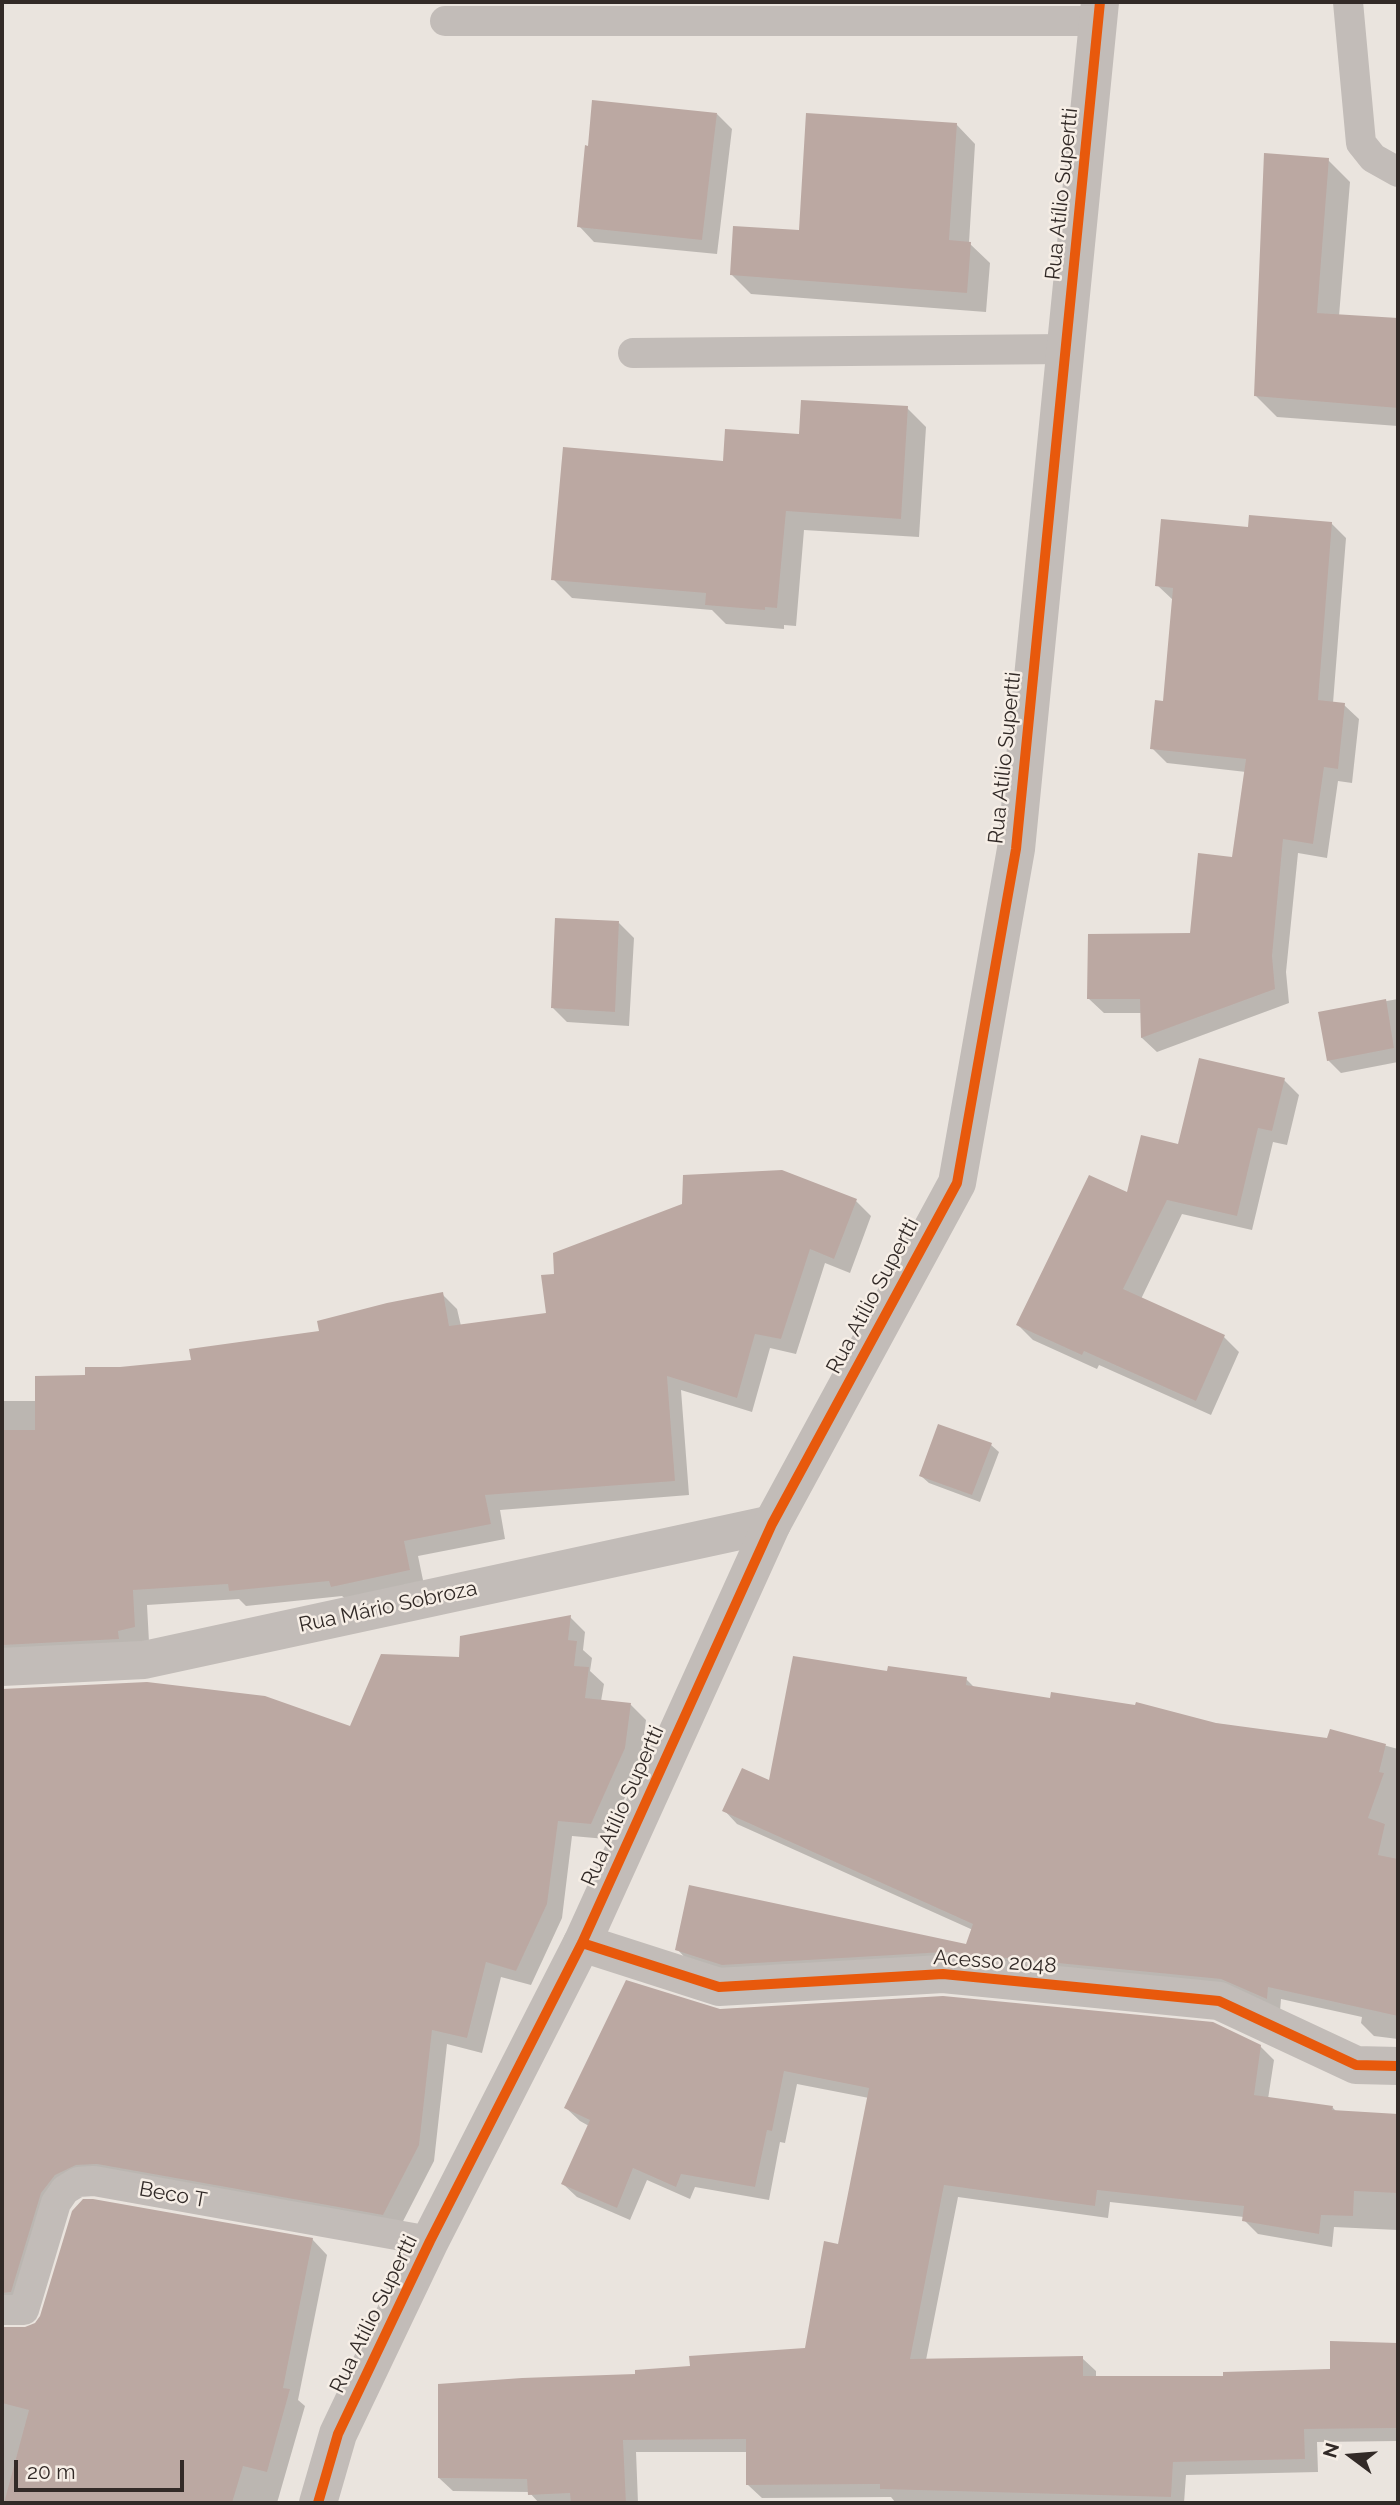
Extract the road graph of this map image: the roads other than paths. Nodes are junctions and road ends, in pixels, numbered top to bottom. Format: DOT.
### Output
graph roads {
  1 [pos="1348,2"];
  2 [pos="1099,12"];
  3 [pos="445,21"];
  4 [pos="1398,172"];
  5 [pos="1066,349"];
  6 [pos="633,353"];
  7 [pos="772,1524"];
  8 [pos="2,1667"];
  9 [pos="582,1943"];
  10 [pos="1398,2066"];
  11 [pos="430,2241"];
  12 [pos="2,2310"];
  13 [pos="318,2503"];
  1 -- 4 [label="lane"];
  2 -- 3 [label="lane"];
  2 -- 5 [label="street, Rua Atílio Supertti"];
  5 -- 6 [label="lane"];
  5 -- 7 [label="street, Rua Atílio Supertti"];
  7 -- 8 [label="street, Rua Mário Sobroza"];
  7 -- 9 [label="street, Rua Atílio Supertti"];
  9 -- 10 [label="street, Acesso 2048"];
  9 -- 11 [label="street, Rua Atílio Supertti"];
  11 -- 12 [label="lane, Beco T"];
  11 -- 13 [label="street, Rua Atílio Supertti"];
}
